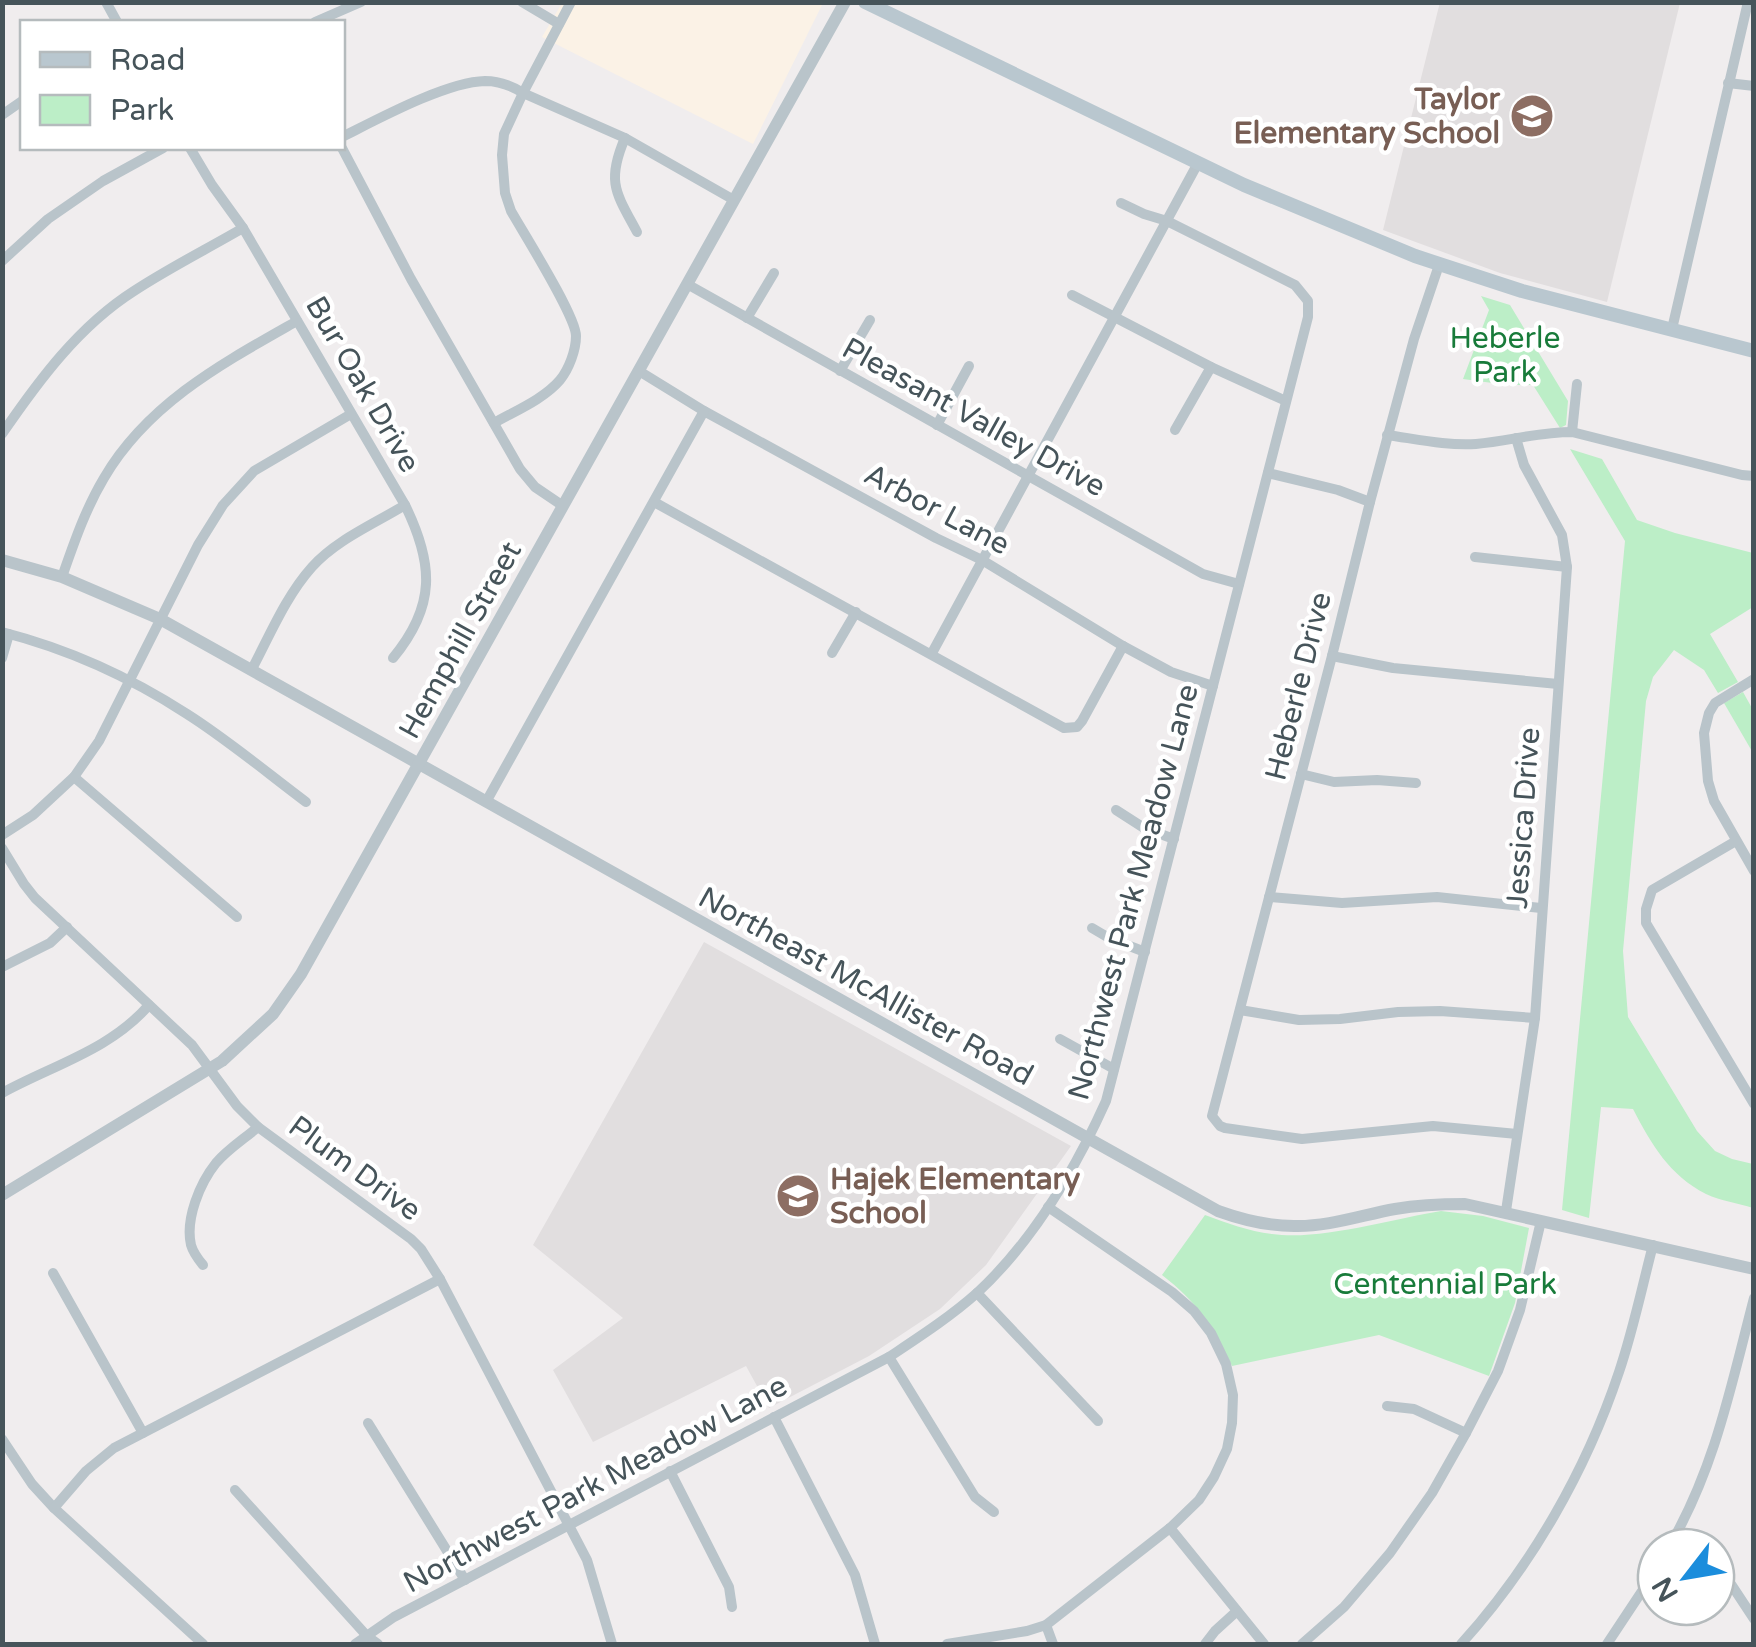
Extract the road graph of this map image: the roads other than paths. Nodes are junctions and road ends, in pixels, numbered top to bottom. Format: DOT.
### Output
graph roads {
  1 [pos="361,2"];
  2 [pos="522,2"];
  3 [pos="571,2"];
  4 [pos="845,2"];
  5 [pos="865,2"];
  6 [pos="1748,2"];
  7 [pos="320,20"];
  8 [pos="559,24"];
  9 [pos="1728,83"];
  10 [pos="1754,86"];
  11 [pos="523,93"];
  12 [pos="345,136"];
  13 [pos="624,138"];
  14 [pos="159,150"];
  15 [pos="191,150"];
  16 [pos="343,150"];
  17 [pos="1198,163"];
  18 [pos="734,200"];
  19 [pos="1121,203"];
  20 [pos="1167,221"];
  21 [pos="242,228"];
  22 [pos="637,232"];
  23 [pos="2,260"];
  24 [pos="1439,265"];
  25 [pos="774,273"];
  26 [pos="687,284"];
  27 [pos="1072,295"];
  28 [pos="747,318"];
  29 [pos="1114,318"];
  30 [pos="870,320"];
  31 [pos="297,321"];
  32 [pos="1672,330"];
  33 [pos="1754,351"];
  34 [pos="969,366"];
  35 [pos="1211,367"];
  36 [pos="639,371"];
  37 [pos="840,371"];
  38 [pos="1577,384"];
  39 [pos="1286,401"];
  40 [pos="704,411"];
  41 [pos="351,414"];
  42 [pos="494,423"];
  43 [pos="937,425"];
  44 [pos="1175,430"];
  45 [pos="1572,432"];
  46 [pos="2,434"];
  47 [pos="1388,435"];
  48 [pos="1516,438"];
  49 [pos="1268,473"];
  50 [pos="1028,476"];
  51 [pos="1754,476"];
  52 [pos="654,502"];
  53 [pos="1370,502"];
  54 [pos="405,506"];
  55 [pos="563,506"];
  56 [pos="1476,557"];
  57 [pos="2,560"];
  58 [pos="982,560"];
  59 [pos="1566,566"];
  60 [pos="62,577"];
  61 [pos="1240,584"];
  62 [pos="856,612"];
  63 [pos="160,618"];
  64 [pos="6,633"];
  65 [pos="1123,646"];
  66 [pos="832,653"];
  67 [pos="932,653"];
  68 [pos="1332,656"];
  69 [pos="2,658"];
  70 [pos="393,658"];
  71 [pos="252,669"];
  72 [pos="1754,679"];
  73 [pos="129,680"];
  74 [pos="1558,684"];
  75 [pos="1213,686"];
  76 [pos="419,764"];
  77 [pos="1301,774"];
  78 [pos="74,777"];
  79 [pos="1416,783"];
  80 [pos="306,802"];
  81 [pos="486,802"];
  82 [pos="1116,810"];
  83 [pos="2,834"];
  84 [pos="1174,839"];
  85 [pos="1736,841"];
  86 [pos="2,848"];
  87 [pos="1754,871"];
  88 [pos="1270,896"];
  89 [pos="1542,908"];
  90 [pos="236,916"];
  91 [pos="67,927"];
  92 [pos="1092,928"];
  93 [pos="1145,952"];
  94 [pos="2,967"];
  95 [pos="149,1005"];
  96 [pos="1240,1010"];
  97 [pos="1535,1018"];
  98 [pos="1060,1039"];
  99 [pos="1114,1069"];
  100 [pos="209,1070"];
  101 [pos="2,1093"];
  102 [pos="1754,1104"];
  103 [pos="258,1127"];
  104 [pos="1517,1134"];
  105 [pos="1089,1139"];
  106 [pos="2,1195"];
  107 [pos="1048,1207"];
  108 [pos="1506,1212"];
  109 [pos="1540,1220"];
  110 [pos="1654,1245"];
  111 [pos="203,1265"];
  112 [pos="1754,1269"];
  113 [pos="53,1273"];
  114 [pos="440,1278"];
  115 [pos="977,1292"];
  116 [pos="1754,1298"];
  117 [pos="889,1357"];
  118 [pos="1388,1406"];
  119 [pos="774,1417"];
  120 [pos="1098,1420"];
  121 [pos="368,1423"];
  122 [pos="144,1433"];
  123 [pos="1466,1434"];
  124 [pos="2,1439"];
  125 [pos="670,1472"];
  126 [pos="236,1490"];
  127 [pos="54,1508"];
  128 [pos="994,1512"];
  129 [pos="568,1526"];
  130 [pos="1680,1527"];
  131 [pos="1170,1528"];
  132 [pos="465,1580"];
  133 [pos="1736,1592"];
  134 [pos="1636,1600"];
  135 [pos="732,1607"];
  136 [pos="1237,1611"];
  137 [pos="1754,1620"];
  138 [pos="1046,1625"];
  139 [pos="367,1636"];
  140 [pos="204,1644"];
  141 [pos="355,1644"];
  142 [pos="378,1644"];
  143 [pos="612,1644"];
  144 [pos="875,1644"];
  145 [pos="946,1644"];
  146 [pos="1053,1644"];
  147 [pos="1205,1644"];
  148 [pos="1264,1644"];
  149 [pos="1302,1644"];
  150 [pos="1461,1644"];
  151 [pos="1607,1644"];
  1 -- 7 [label="street"];
  2 -- 8 [label="street"];
  3 -- 8 [label="street"];
  4 -- 18 [label="street, Hemphill Street"];
  5 -- 17 [label="main road"];
  6 -- 9 [label="street"];
  8 -- 11 [label="street"];
  9 -- 10 [label="street"];
  9 -- 32 [label="street"];
  11 -- 12 [label="street"];
  11 -- 13 [label="street"];
  11 -- 42 [label="street"];
  13 -- 18 [label="street"];
  13 -- 22 [label="street"];
  14 -- 23 [label="street"];
  15 -- 21 [label="street, Bur Oak Drive"];
  16 -- 42 [label="street"];
  17 -- 20 [label="street"];
  17 -- 24 [label="main road"];
  18 -- 26 [label="street, Hemphill Street"];
  19 -- 20 [label="street"];
  20 -- 29 [label="street"];
  20 -- 39 [label="street, Northwest Park Meadow Lane"];
  21 -- 31 [label="street, Bur Oak Drive"];
  21 -- 46 [label="street"];
  24 -- 32 [label="main road"];
  24 -- 47 [label="street, Heberle Drive"];
  25 -- 28 [label="street"];
  26 -- 28 [label="street, Pleasant Valley Drive"];
  26 -- 36 [label="street, Hemphill Street"];
  27 -- 29 [label="street"];
  28 -- 37 [label="street, Pleasant Valley Drive"];
  29 -- 35 [label="street"];
  29 -- 50 [label="street"];
  30 -- 37 [label="street"];
  31 -- 41 [label="street, Bur Oak Drive"];
  31 -- 60 [label="street"];
  32 -- 33 [label="main road"];
  34 -- 43 [label="street"];
  35 -- 39 [label="street"];
  35 -- 44 [label="street"];
  36 -- 40 [label="street, Arbor Lane"];
  36 -- 55 [label="street, Hemphill Street"];
  37 -- 43 [label="street, Pleasant Valley Drive"];
  38 -- 45 [label="street"];
  39 -- 49 [label="street, Northwest Park Meadow Lane"];
  40 -- 52 [label="street"];
  40 -- 58 [label="street, Arbor Lane"];
  41 -- 54 [label="street, Bur Oak Drive"];
  41 -- 63 [label="street"];
  42 -- 55 [label="street"];
  43 -- 50 [label="street, Pleasant Valley Drive"];
  45 -- 48 [label="street"];
  45 -- 51 [label="street"];
  47 -- 48 [label="street"];
  47 -- 53 [label="street, Heberle Drive"];
  48 -- 59 [label="street, Jessica Drive"];
  49 -- 53 [label="street"];
  49 -- 61 [label="street, Northwest Park Meadow Lane"];
  50 -- 58 [label="street"];
  50 -- 61 [label="street, Pleasant Valley Drive"];
  52 -- 62 [label="street"];
  52 -- 81 [label="street"];
  53 -- 68 [label="street, Heberle Drive"];
  54 -- 70 [label="street, Bur Oak Drive"];
  54 -- 71 [label="street"];
  55 -- 76 [label="street, Hemphill Street"];
  56 -- 59 [label="street"];
  57 -- 60 [label="street, Northeast McAllister Road"];
  58 -- 65 [label="street, Arbor Lane"];
  58 -- 67 [label="street"];
  59 -- 74 [label="street, Jessica Drive"];
  60 -- 63 [label="street, Northeast McAllister Road"];
  61 -- 75 [label="street, Northwest Park Meadow Lane"];
  62 -- 66 [label="street"];
  62 -- 67 [label="street"];
  63 -- 71 [label="street, Northeast McAllister Road"];
  63 -- 73 [label="street"];
  64 -- 69 [label="street"];
  64 -- 73 [label="street"];
  65 -- 67 [label="street"];
  65 -- 75 [label="street, Arbor Lane"];
  68 -- 74 [label="street"];
  68 -- 77 [label="street, Heberle Drive"];
  71 -- 76 [label="street, Northeast McAllister Road"];
  72 -- 85 [label="street"];
  73 -- 78 [label="street"];
  73 -- 80 [label="street"];
  74 -- 89 [label="street, Jessica Drive"];
  75 -- 84 [label="street, Northwest Park Meadow Lane"];
  76 -- 81 [label="street, Northeast McAllister Road"];
  76 -- 100 [label="street, Hemphill Street"];
  77 -- 79 [label="street"];
  77 -- 88 [label="street, Heberle Drive"];
  78 -- 83 [label="street"];
  78 -- 90 [label="street"];
  81 -- 105 [label="street, Northeast McAllister Road"];
  82 -- 84 [label="street"];
  84 -- 93 [label="street, Northwest Park Meadow Lane"];
  85 -- 87 [label="street"];
  85 -- 102 [label="street"];
  86 -- 91 [label="street, Plum Drive"];
  88 -- 89 [label="street"];
  88 -- 96 [label="street, Heberle Drive"];
  89 -- 97 [label="street, Jessica Drive"];
  91 -- 94 [label="street"];
  91 -- 95 [label="street, Plum Drive"];
  92 -- 93 [label="street"];
  93 -- 99 [label="street, Northwest Park Meadow Lane"];
  95 -- 100 [label="street, Plum Drive"];
  95 -- 101 [label="street"];
  96 -- 97 [label="street"];
  96 -- 104 [label="street, Heberle Drive"];
  97 -- 104 [label="street, Jessica Drive"];
  98 -- 99 [label="street"];
  99 -- 105 [label="street, Northwest Park Meadow Lane"];
  100 -- 103 [label="street, Plum Drive"];
  100 -- 106 [label="street, Hemphill Street"];
  103 -- 111 [label="street"];
  103 -- 114 [label="street, Plum Drive"];
  104 -- 108 [label="street, Jessica Drive"];
  105 -- 107 [label="street, Northwest Park Meadow Lane"];
  105 -- 108 [label="street, Northeast McAllister Road"];
  107 -- 115 [label="street, Northwest Park Meadow Lane"];
  107 -- 131 [label="street"];
  108 -- 109 [label="street, Northeast McAllister Road"];
  109 -- 110 [label="street, Northeast McAllister Road"];
  109 -- 123 [label="street"];
  110 -- 112 [label="street, Northeast McAllister Road"];
  110 -- 150 [label="street"];
  113 -- 122 [label="street"];
  114 -- 122 [label="street"];
  114 -- 129 [label="street, Plum Drive"];
  115 -- 117 [label="street, Northwest Park Meadow Lane"];
  115 -- 120 [label="street"];
  116 -- 130 [label="street"];
  117 -- 119 [label="street, Northwest Park Meadow Lane"];
  117 -- 128 [label="street"];
  118 -- 123 [label="street"];
  119 -- 125 [label="street, Northwest Park Meadow Lane"];
  119 -- 144 [label="street"];
  121 -- 132 [label="street"];
  122 -- 127 [label="street"];
  123 -- 149 [label="street"];
  124 -- 127 [label="street"];
  125 -- 129 [label="street, Northwest Park Meadow Lane"];
  125 -- 135 [label="street"];
  126 -- 139 [label="street"];
  127 -- 140 [label="street"];
  129 -- 132 [label="street, Northwest Park Meadow Lane"];
  129 -- 143 [label="street, Plum Drive"];
  131 -- 136 [label="street"];
  131 -- 138 [label="street"];
  132 -- 139 [label="street, Northwest Park Meadow Lane"];
  133 -- 137 [label="street"];
  134 -- 151 [label="street"];
  136 -- 147 [label="street"];
  136 -- 148 [label="street"];
  138 -- 145 [label="street"];
  138 -- 146 [label="street"];
  139 -- 141 [label="street, Northwest Park Meadow Lane"];
  139 -- 142 [label="street"];
}
